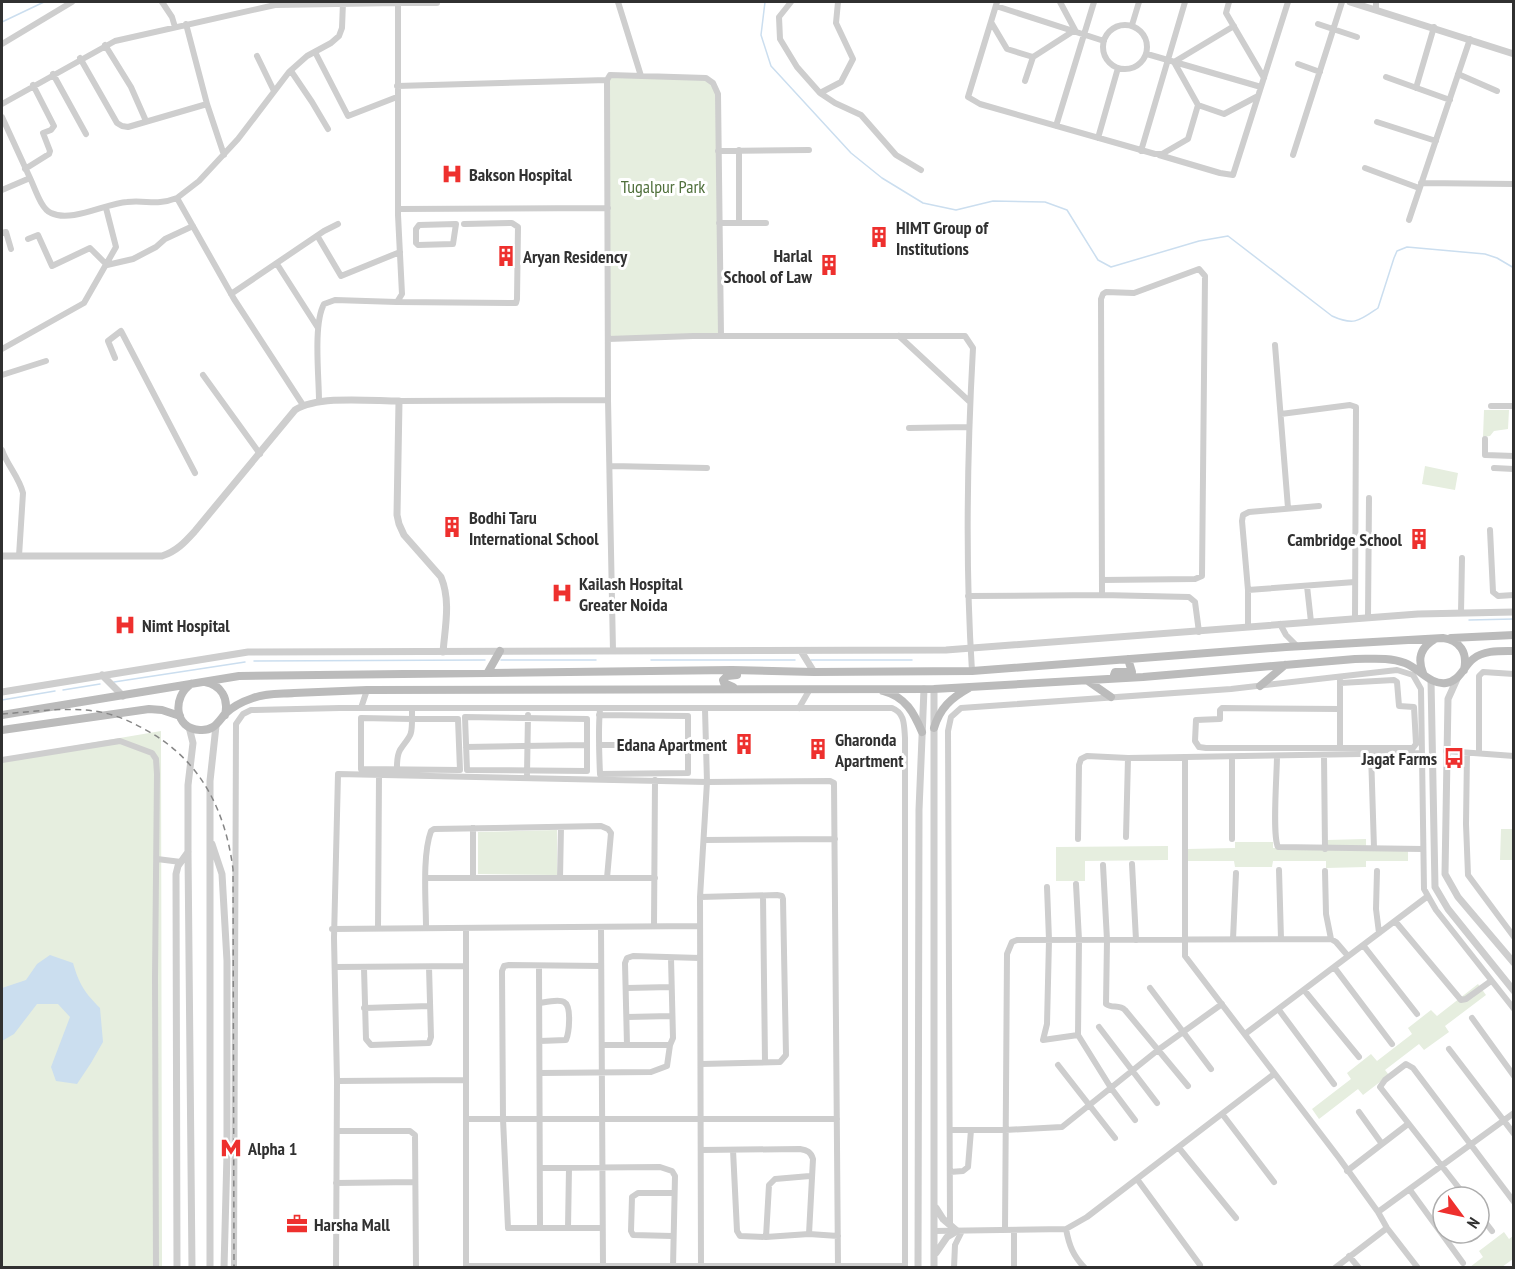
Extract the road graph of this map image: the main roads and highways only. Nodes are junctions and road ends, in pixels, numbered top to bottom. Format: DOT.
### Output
graph roads {
  1 [pos="1514,635"];
  2 [pos="1435,639"];
  3 [pos="1450,639"];
  4 [pos="500,651"];
  5 [pos="1514,651"];
  6 [pos="1128,659"];
  7 [pos="1286,665"];
  8 [pos="749,670"];
  9 [pos="1464,670"];
  10 [pos="488,672"];
  11 [pos="1424,673"];
  12 [pos="1119,678"];
  13 [pos="204,681"];
  14 [pos="1088,681"];
  15 [pos="192,684"];
  16 [pos="1260,686"];
  17 [pos="972,687"];
  18 [pos="736,688"];
  19 [pos="875,689"];
  20 [pos="1111,697"];
  21 [pos="225,714"];
  22 [pos="2,715"];
  23 [pos="180,716"];
  24 [pos="934,728"];
  25 [pos="2,730"];
  26 [pos="922,732"];
  1 -- 3 [label="main road"];
  2 -- 3 [label="main road"];
  2 -- 6 [label="main road"];
  2 -- 11 [label="main road"];
  3 -- 9 [label="main road"];
  4 -- 10 [label="main road"];
  5 -- 9 [label="main road"];
  6 -- 8 [label="main road"];
  6 -- 12 [label="main road"];
  7 -- 11 [label="main road"];
  7 -- 12 [label="main road"];
  7 -- 16 [label="main road"];
  8 -- 10 [label="main road"];
  8 -- 18 [label="main road"];
  9 -- 11 [label="main road"];
  10 -- 13 [label="main road"];
  12 -- 14 [label="main road"];
  13 -- 15 [label="main road"];
  13 -- 21 [label="main road"];
  14 -- 17 [label="main road"];
  14 -- 20 [label="main road"];
  15 -- 22 [label="main road"];
  15 -- 23 [label="main road"];
  17 -- 19 [label="main road"];
  17 -- 24 [label="main road"];
  18 -- 19 [label="main road"];
  18 -- 21 [label="main road"];
  19 -- 26 [label="main road"];
  21 -- 23 [label="main road"];
  23 -- 25 [label="main road"];
}
